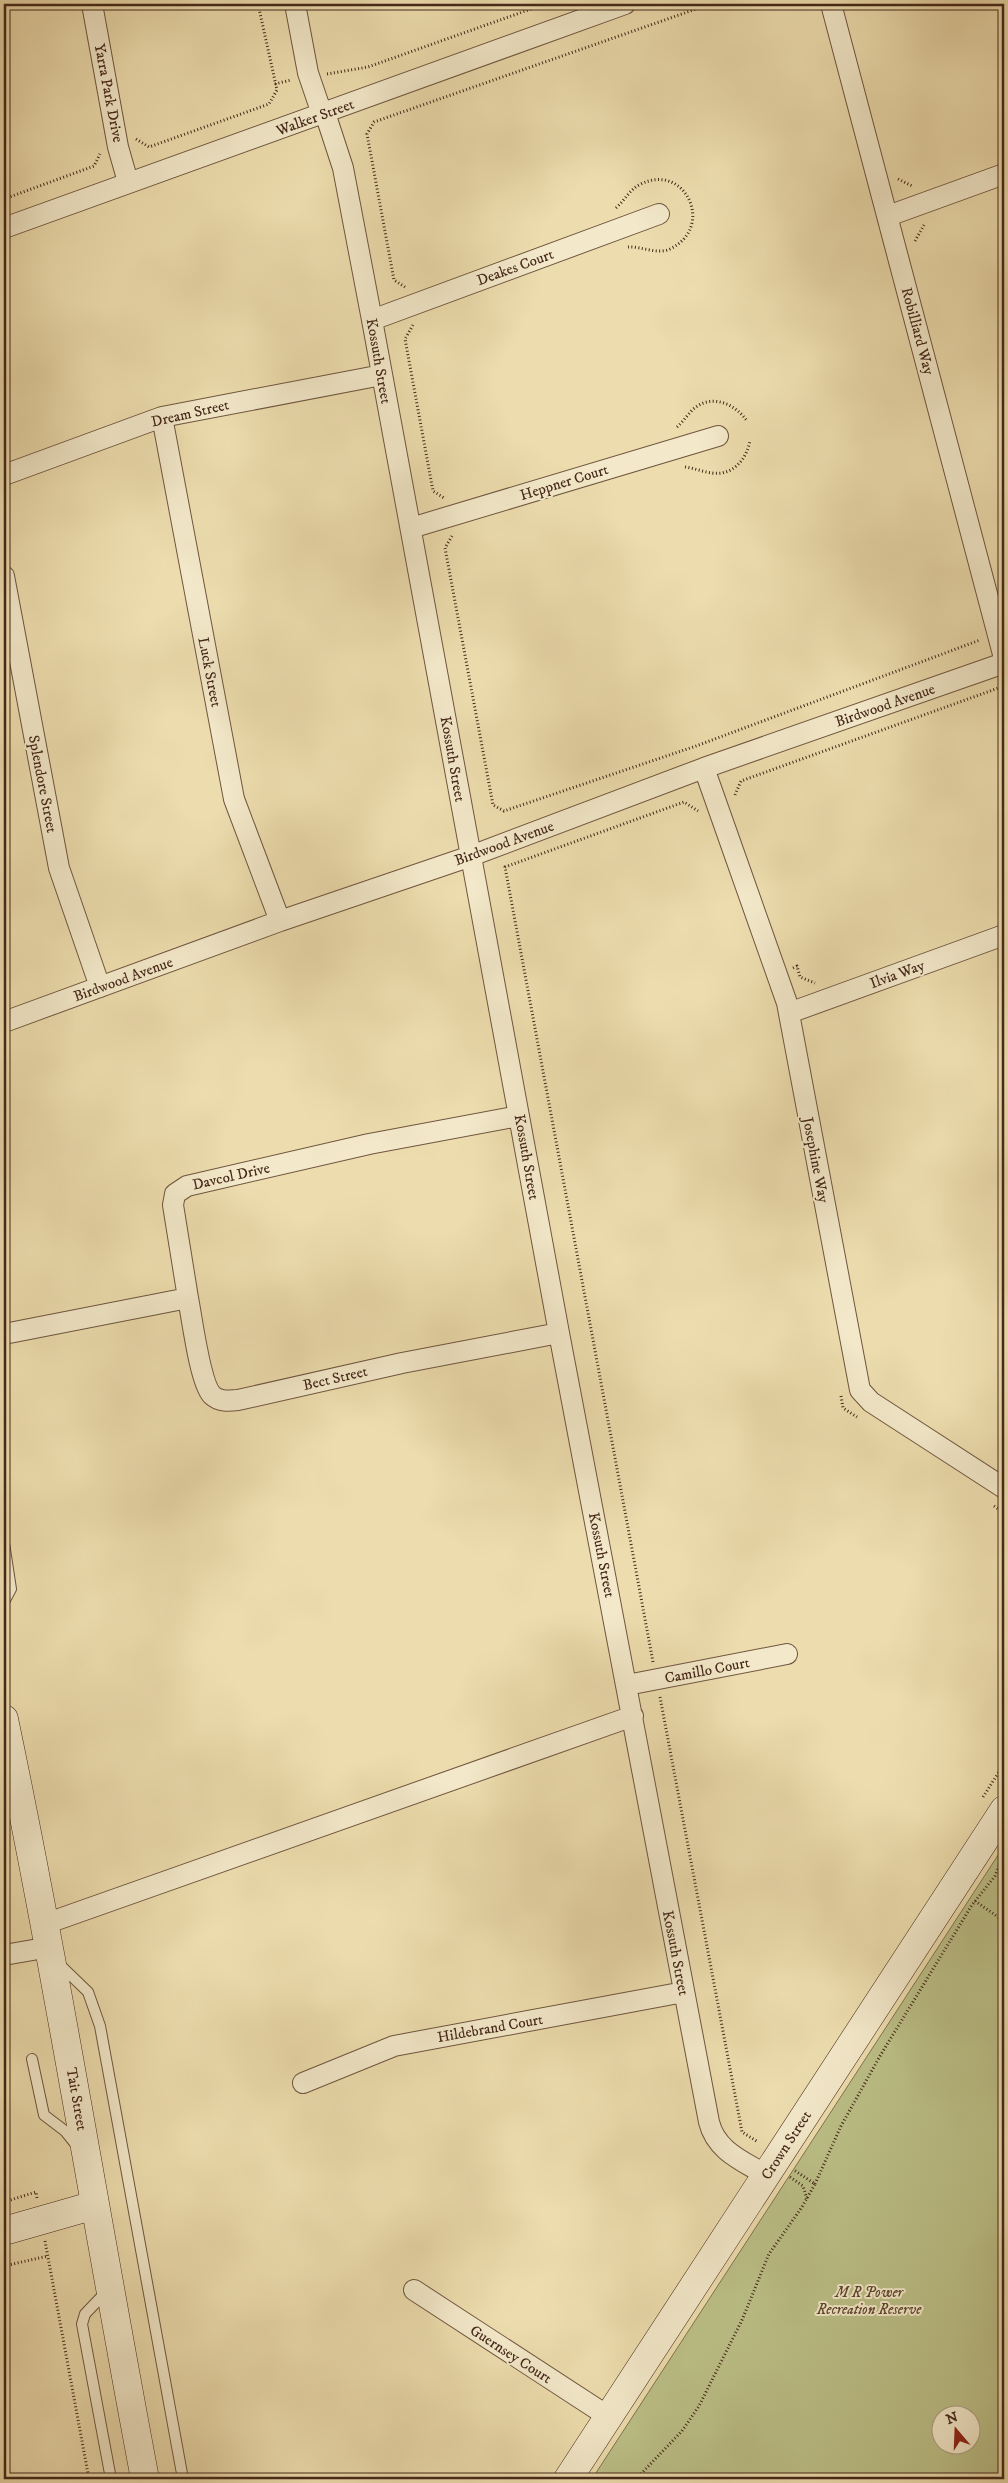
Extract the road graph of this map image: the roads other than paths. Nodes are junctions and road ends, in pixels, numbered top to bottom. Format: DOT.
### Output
graph roads {
  1 [pos="92,4"];
  2 [pos="295,4"];
  3 [pos="625,4"];
  4 [pos="831,4"];
  5 [pos="323,114"];
  6 [pos="1004,174"];
  7 [pos="128,182"];
  8 [pos="659,214"];
  9 [pos="888,216"];
  10 [pos="4,228"];
  11 [pos="372,320"];
  12 [pos="382,375"];
  13 [pos="162,417"];
  14 [pos="718,436"];
  15 [pos="4,475"];
  16 [pos="410,528"];
  17 [pos="4,576"];
  18 [pos="1004,658"];
  19 [pos="1004,663"];
  20 [pos="704,768"];
  21 [pos="471,856"];
  22 [pos="280,921"];
  23 [pos="1004,935"];
  24 [pos="100,987"];
  25 [pos="789,1013"];
  26 [pos="4,1022"];
  27 [pos="519,1116"];
  28 [pos="188,1298"];
  29 [pos="559,1333"];
  30 [pos="4,1334"];
  31 [pos="1004,1488"];
  32 [pos="4,1543"];
  33 [pos="4,1602"];
  34 [pos="787,1654"];
  35 [pos="627,1685"];
  36 [pos="633,1716"];
  37 [pos="5,1733"];
  38 [pos="1004,1810"];
  39 [pos="49,1942"];
  40 [pos="4,1955"];
  41 [pos="684,1992"];
  42 [pos="32,2059"];
  43 [pos="303,2083"];
  44 [pos="87,2158"];
  45 [pos="767,2159"];
  46 [pos="95,2205"];
  47 [pos="4,2231"];
  48 [pos="109,2287"];
  49 [pos="414,2290"];
  50 [pos="609,2418"];
  51 [pos="111,2479"];
  52 [pos="145,2479"];
  53 [pos="183,2479"];
  54 [pos="568,2479"];
  1 -- 7 [label="street, Yarra Park Drive"];
  2 -- 5 [label="street, Kossuth Street"];
  3 -- 5 [label="street, Walker Street"];
  4 -- 9 [label="street, Robilliard Way"];
  5 -- 7 [label="street, Walker Street"];
  5 -- 11 [label="street, Kossuth Street"];
  6 -- 9 [label="street"];
  7 -- 10 [label="street, Walker Street"];
  8 -- 11 [label="street, Deakes Court"];
  9 -- 18 [label="street, Robilliard Way"];
  11 -- 12 [label="street, Kossuth Street"];
  12 -- 13 [label="street, Dream Street"];
  12 -- 16 [label="street, Kossuth Street"];
  13 -- 15 [label="street, Dream Street"];
  13 -- 22 [label="street, Luck Street"];
  14 -- 16 [label="street, Heppner Court"];
  16 -- 21 [label="street, Kossuth Street"];
  17 -- 24 [label="street, Splendore Street"];
  19 -- 20 [label="street, Birdwood Avenue"];
  20 -- 21 [label="street, Birdwood Avenue"];
  20 -- 25 [label="street, Josephine Way"];
  21 -- 22 [label="street, Birdwood Avenue"];
  21 -- 27 [label="street, Kossuth Street"];
  22 -- 24 [label="street, Birdwood Avenue"];
  23 -- 25 [label="street, Ilvia Way"];
  24 -- 26 [label="street, Birdwood Avenue"];
  25 -- 31 [label="street, Josephine Way"];
  27 -- 28 [label="street, Davcol Drive"];
  27 -- 29 [label="street, Kossuth Street"];
  28 -- 29 [label="street, Bect Street"];
  28 -- 30 [label="street"];
  29 -- 35 [label="street, Kossuth Street"];
  32 -- 33 [label="lane"];
  34 -- 35 [label="street, Camillo Court"];
  35 -- 36 [label="street, Kossuth Street"];
  36 -- 39 [label="street"];
  36 -- 41 [label="street, Kossuth Street"];
  37 -- 39 [label="street, Tait Street"];
  38 -- 45 [label="street, Crown Street"];
  39 -- 40 [label="street"];
  39 -- 44 [label="street, Tait Street"];
  39 -- 53 [label="lane"];
  41 -- 43 [label="street, Hildebrand Court"];
  41 -- 45 [label="street, Kossuth Street"];
  42 -- 44 [label="lane"];
  44 -- 46 [label="street, Tait Street"];
  45 -- 50 [label="street, Crown Street"];
  46 -- 47 [label="street"];
  46 -- 48 [label="street, Tait Street"];
  48 -- 51 [label="lane"];
  48 -- 52 [label="street, Tait Street"];
  49 -- 50 [label="street, Guernsey Court"];
  50 -- 54 [label="street, Crown Street"];
}
